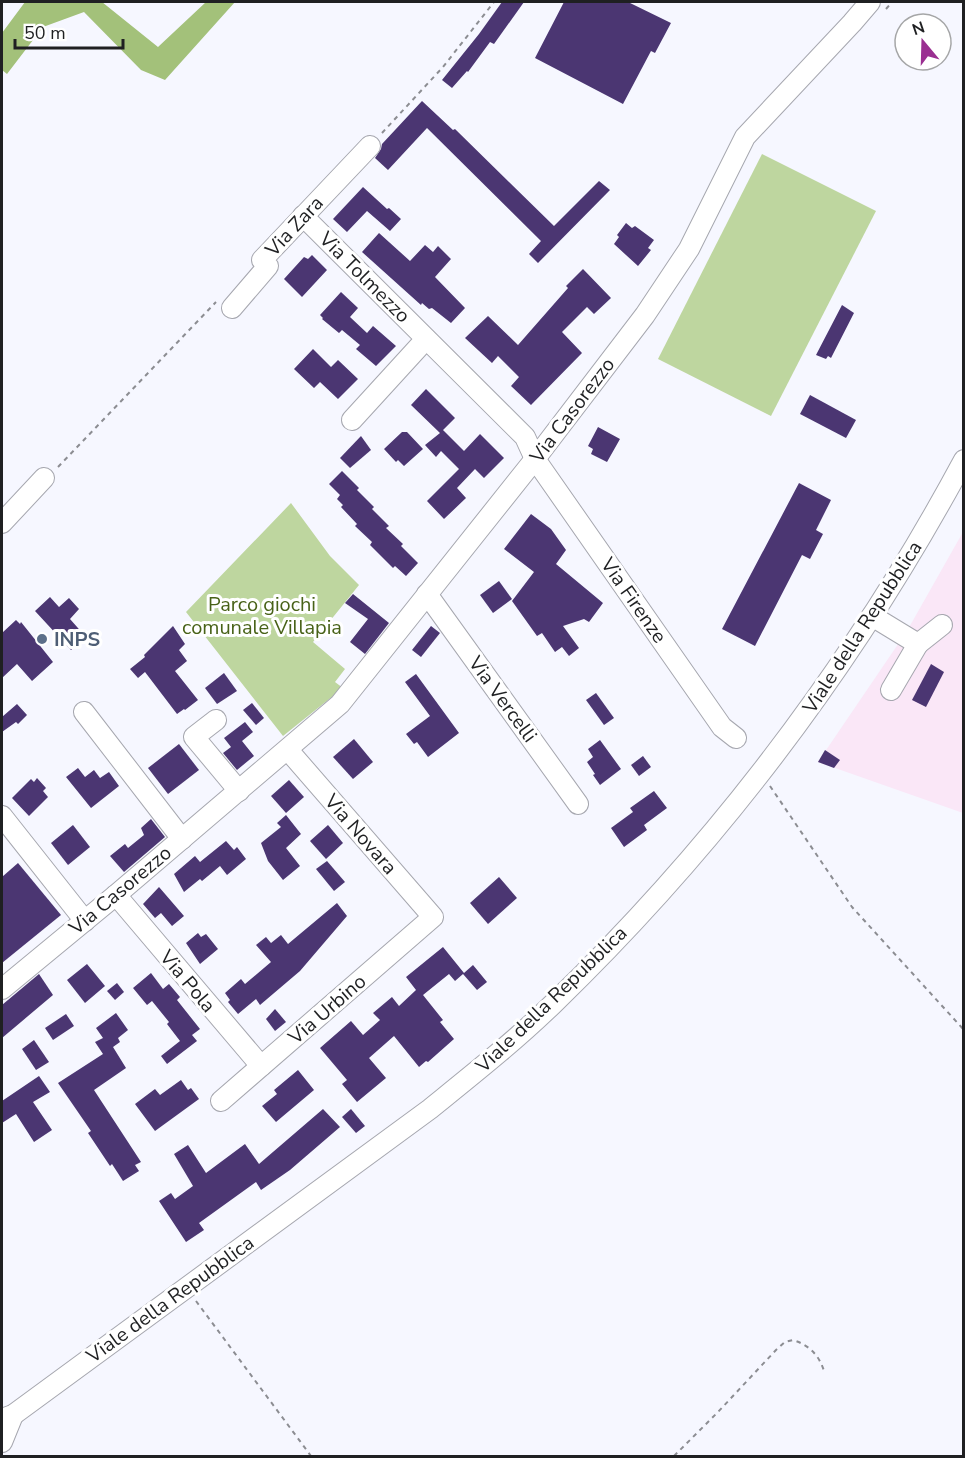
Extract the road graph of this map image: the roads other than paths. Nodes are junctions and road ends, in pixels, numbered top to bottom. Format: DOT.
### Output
graph roads {
  1 [pos="870,2"];
  2 [pos="369,146"];
  3 [pos="303,216"];
  4 [pos="227,302"];
  5 [pos="426,339"];
  6 [pos="352,420"];
  7 [pos="535,459"];
  8 [pos="963,460"];
  9 [pos="44,478"];
  10 [pos="2,523"];
  11 [pos="427,594"];
  12 [pos="873,616"];
  13 [pos="942,625"];
  14 [pos="918,644"];
  15 [pos="891,690"];
  16 [pos="84,712"];
  17 [pos="216,720"];
  18 [pos="736,738"];
  19 [pos="288,750"];
  20 [pos="239,791"];
  21 [pos="578,804"];
  22 [pos="2,816"];
  23 [pos="182,838"];
  24 [pos="116,895"];
  25 [pos="433,917"];
  26 [pos="85,921"];
  27 [pos="2,989"];
  28 [pos="261,1066"];
  29 [pos="221,1101"];
  30 [pos="7,1417"];
  31 [pos="2,1442"];
  1 -- 7 [label="street, Via Casorezzo"];
  2 -- 3 [label="street, Via Zara"];
  3 -- 4 [label="street, Via Zara"];
  3 -- 5 [label="street, Via Tolmezzo"];
  5 -- 6 [label="street, Via Tolmezzo"];
  5 -- 7 [label="street, Via Tolmezzo"];
  7 -- 11 [label="street, Via Casorezzo"];
  7 -- 18 [label="street, Via Firenze"];
  8 -- 12 [label="street, Viale della Repubblica"];
  9 -- 10 [label="street"];
  11 -- 19 [label="street, Via Casorezzo"];
  11 -- 21 [label="street, Via Vercelli"];
  12 -- 14 [label="street"];
  12 -- 30 [label="street, Viale della Repubblica"];
  13 -- 14 [label="street"];
  14 -- 15 [label="street"];
  16 -- 23 [label="street"];
  17 -- 20 [label="street"];
  19 -- 20 [label="street, Via Casorezzo"];
  19 -- 25 [label="street, Via Novara"];
  20 -- 23 [label="street, Via Casorezzo"];
  22 -- 26 [label="street"];
  23 -- 24 [label="street, Via Casorezzo"];
  24 -- 26 [label="street, Via Casorezzo"];
  24 -- 28 [label="street, Via Pola"];
  25 -- 28 [label="street, Via Urbino"];
  26 -- 27 [label="street, Via Casorezzo"];
  28 -- 29 [label="street, Via Urbino"];
  30 -- 31 [label="street"];
}
